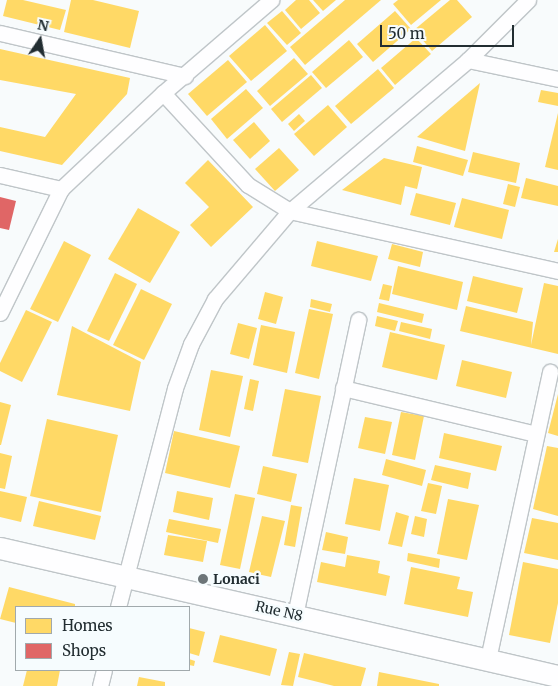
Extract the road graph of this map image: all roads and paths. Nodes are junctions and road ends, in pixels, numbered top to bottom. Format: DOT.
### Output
graph roads {
  1 [pos="271,0"];
  2 [pos="528,0"];
  3 [pos="0,33"];
  4 [pos="468,60"];
  5 [pos="185,76"];
  6 [pos="558,79"];
  7 [pos="163,93"];
  8 [pos="0,174"];
  9 [pos="61,189"];
  10 [pos="290,211"];
  11 [pos="558,271"];
  12 [pos="0,313"];
  13 [pos="358,320"];
  14 [pos="550,372"];
  15 [pos="343,388"];
  16 [pos="536,434"];
  17 [pos="0,548"];
  18 [pos="125,576"];
  19 [pos="118,606"];
  20 [pos="295,615"];
  21 [pos="488,659"];
  22 [pos="104,671"];
  23 [pos="558,676"];
  24 [pos="100,686"];
  1 -- 5 [label="street"];
  2 -- 4 [label="street"];
  3 -- 5 [label="street"];
  4 -- 6 [label="street"];
  4 -- 10 [label="street"];
  5 -- 7 [label="street"];
  7 -- 9 [label="street"];
  7 -- 10 [label="street"];
  8 -- 9 [label="street"];
  9 -- 12 [label="street"];
  10 -- 11 [label="street"];
  10 -- 18 [label="street"];
  13 -- 15 [label="street"];
  14 -- 16 [label="street"];
  15 -- 16 [label="street"];
  15 -- 20 [label="street"];
  16 -- 21 [label="street"];
  17 -- 18 [label="street, Rue N8"];
  18 -- 19 [label="street"];
  18 -- 20 [label="street, Rue N8"];
  20 -- 21 [label="street, Rue N8"];
  21 -- 23 [label="street, Rue N8"];
  22 -- 24 [label="street"];
}
